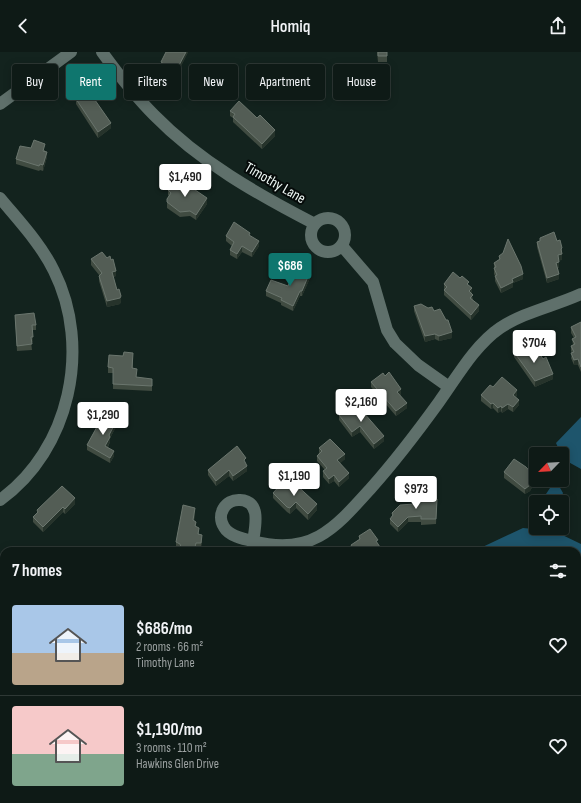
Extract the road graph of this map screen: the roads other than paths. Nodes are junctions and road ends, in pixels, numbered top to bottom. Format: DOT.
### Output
graph roads {
  1 [pos="71,52"];
  2 [pos="102,52"];
  3 [pos="0,104"];
  4 [pos="0,198"];
  5 [pos="315,224"];
  6 [pos="342,246"];
  7 [pos="581,294"];
  8 [pos="449,387"];
  9 [pos="0,500"];
  10 [pos="253,542"];
  1 -- 3 [label="street"];
  2 -- 5 [label="street, Timothy Lane"];
  4 -- 9 [label="street"];
  5 -- 6 [label="street, Timothy Lane"];
  5 -- 6 [label="street, Timothy Lane"];
  6 -- 8 [label="street"];
  7 -- 8 [label="street"];
  8 -- 10 [label="street"];
}
